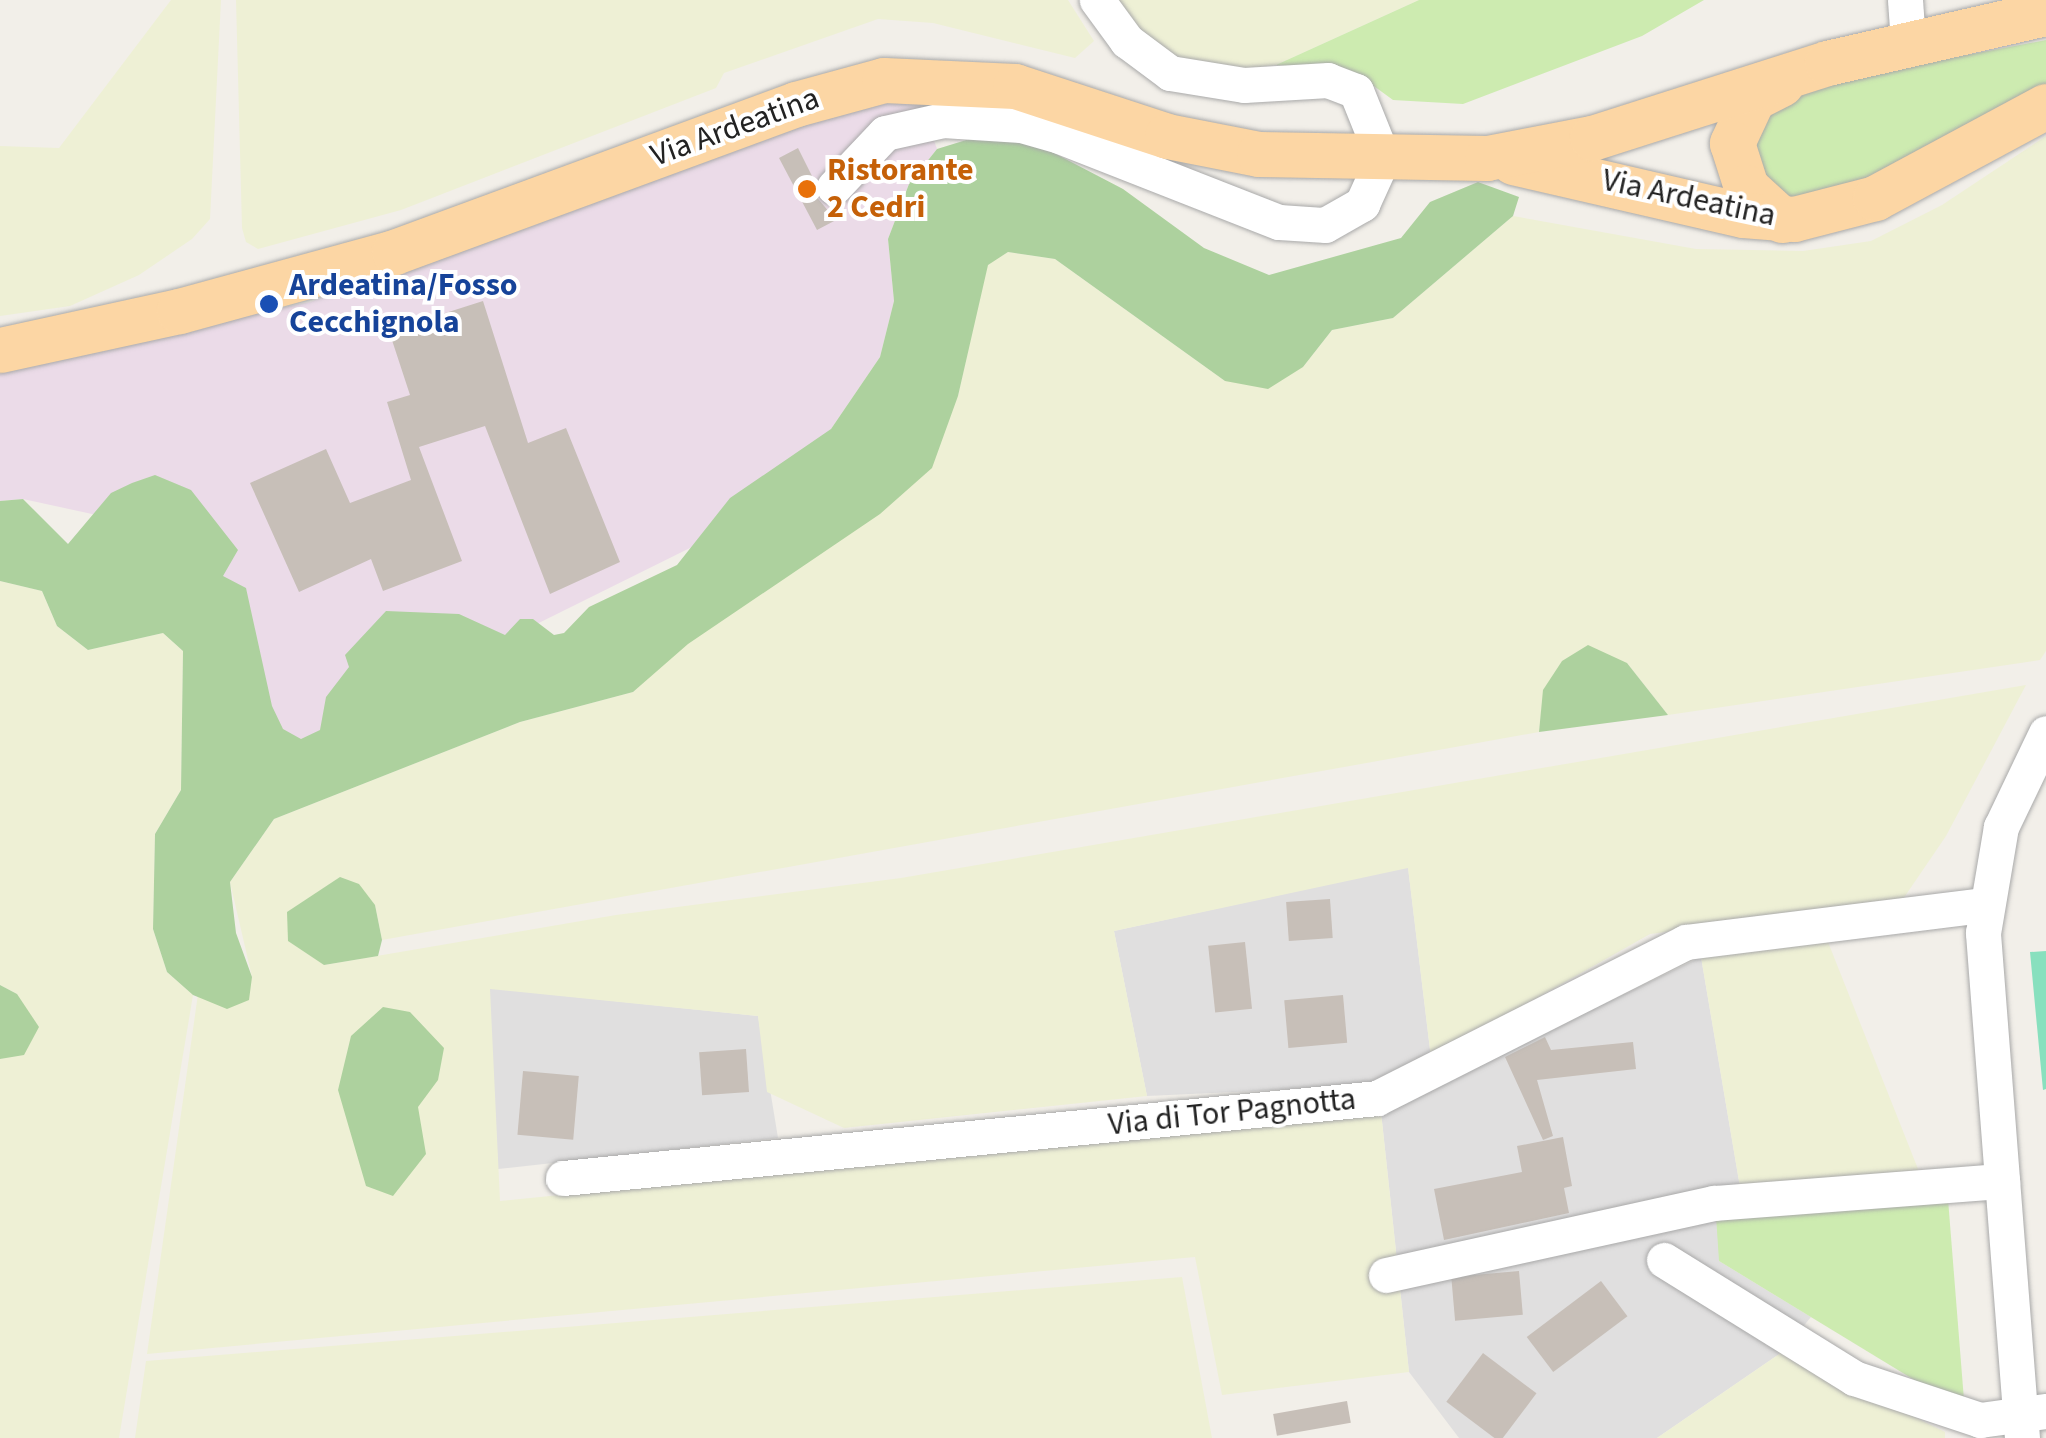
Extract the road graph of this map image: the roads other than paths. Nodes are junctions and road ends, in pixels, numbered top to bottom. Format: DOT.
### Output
graph roads {
  1 [pos="1098,0"];
  2 [pos="2046,12"];
  3 [pos="1906,21"];
  4 [pos="2046,30"];
  5 [pos="1962,31"];
  6 [pos="1827,63"];
  7 [pos="2046,106"];
  8 [pos="1383,158"];
  9 [pos="1487,158"];
  10 [pos="834,186"];
  11 [pos="1782,220"];
  12 [pos="0,350"];
  13 [pos="2046,733"];
  14 [pos="1984,905"];
  15 [pos="564,1178"];
  16 [pos="2002,1181"];
  17 [pos="1664,1260"];
  18 [pos="1386,1275"];
  19 [pos="2029,1422"];
  1 -- 8 [label="street"];
  2 -- 5 [label="main road, Via Ardeatina"];
  3 -- 5 [label="main road, Via Ardeatina"];
  3 -- 6 [label="main road, Via Ardeatina"];
  4 -- 5 [label="main road, Via Ardeatina"];
  6 -- 9 [label="main road, Via Ardeatina"];
  6 -- 11 [label="main road"];
  7 -- 11 [label="main road, Via Ardeatina"];
  8 -- 9 [label="main road, Via Ardeatina"];
  8 -- 10 [label="street"];
  8 -- 12 [label="main road, Via Ardeatina"];
  9 -- 11 [label="main road, Via Ardeatina"];
  13 -- 14 [label="street"];
  14 -- 15 [label="street, Via di Tor Pagnotta"];
  14 -- 16 [label="street"];
  16 -- 18 [label="street"];
  16 -- 19 [label="street"];
  17 -- 19 [label="street"];
}
